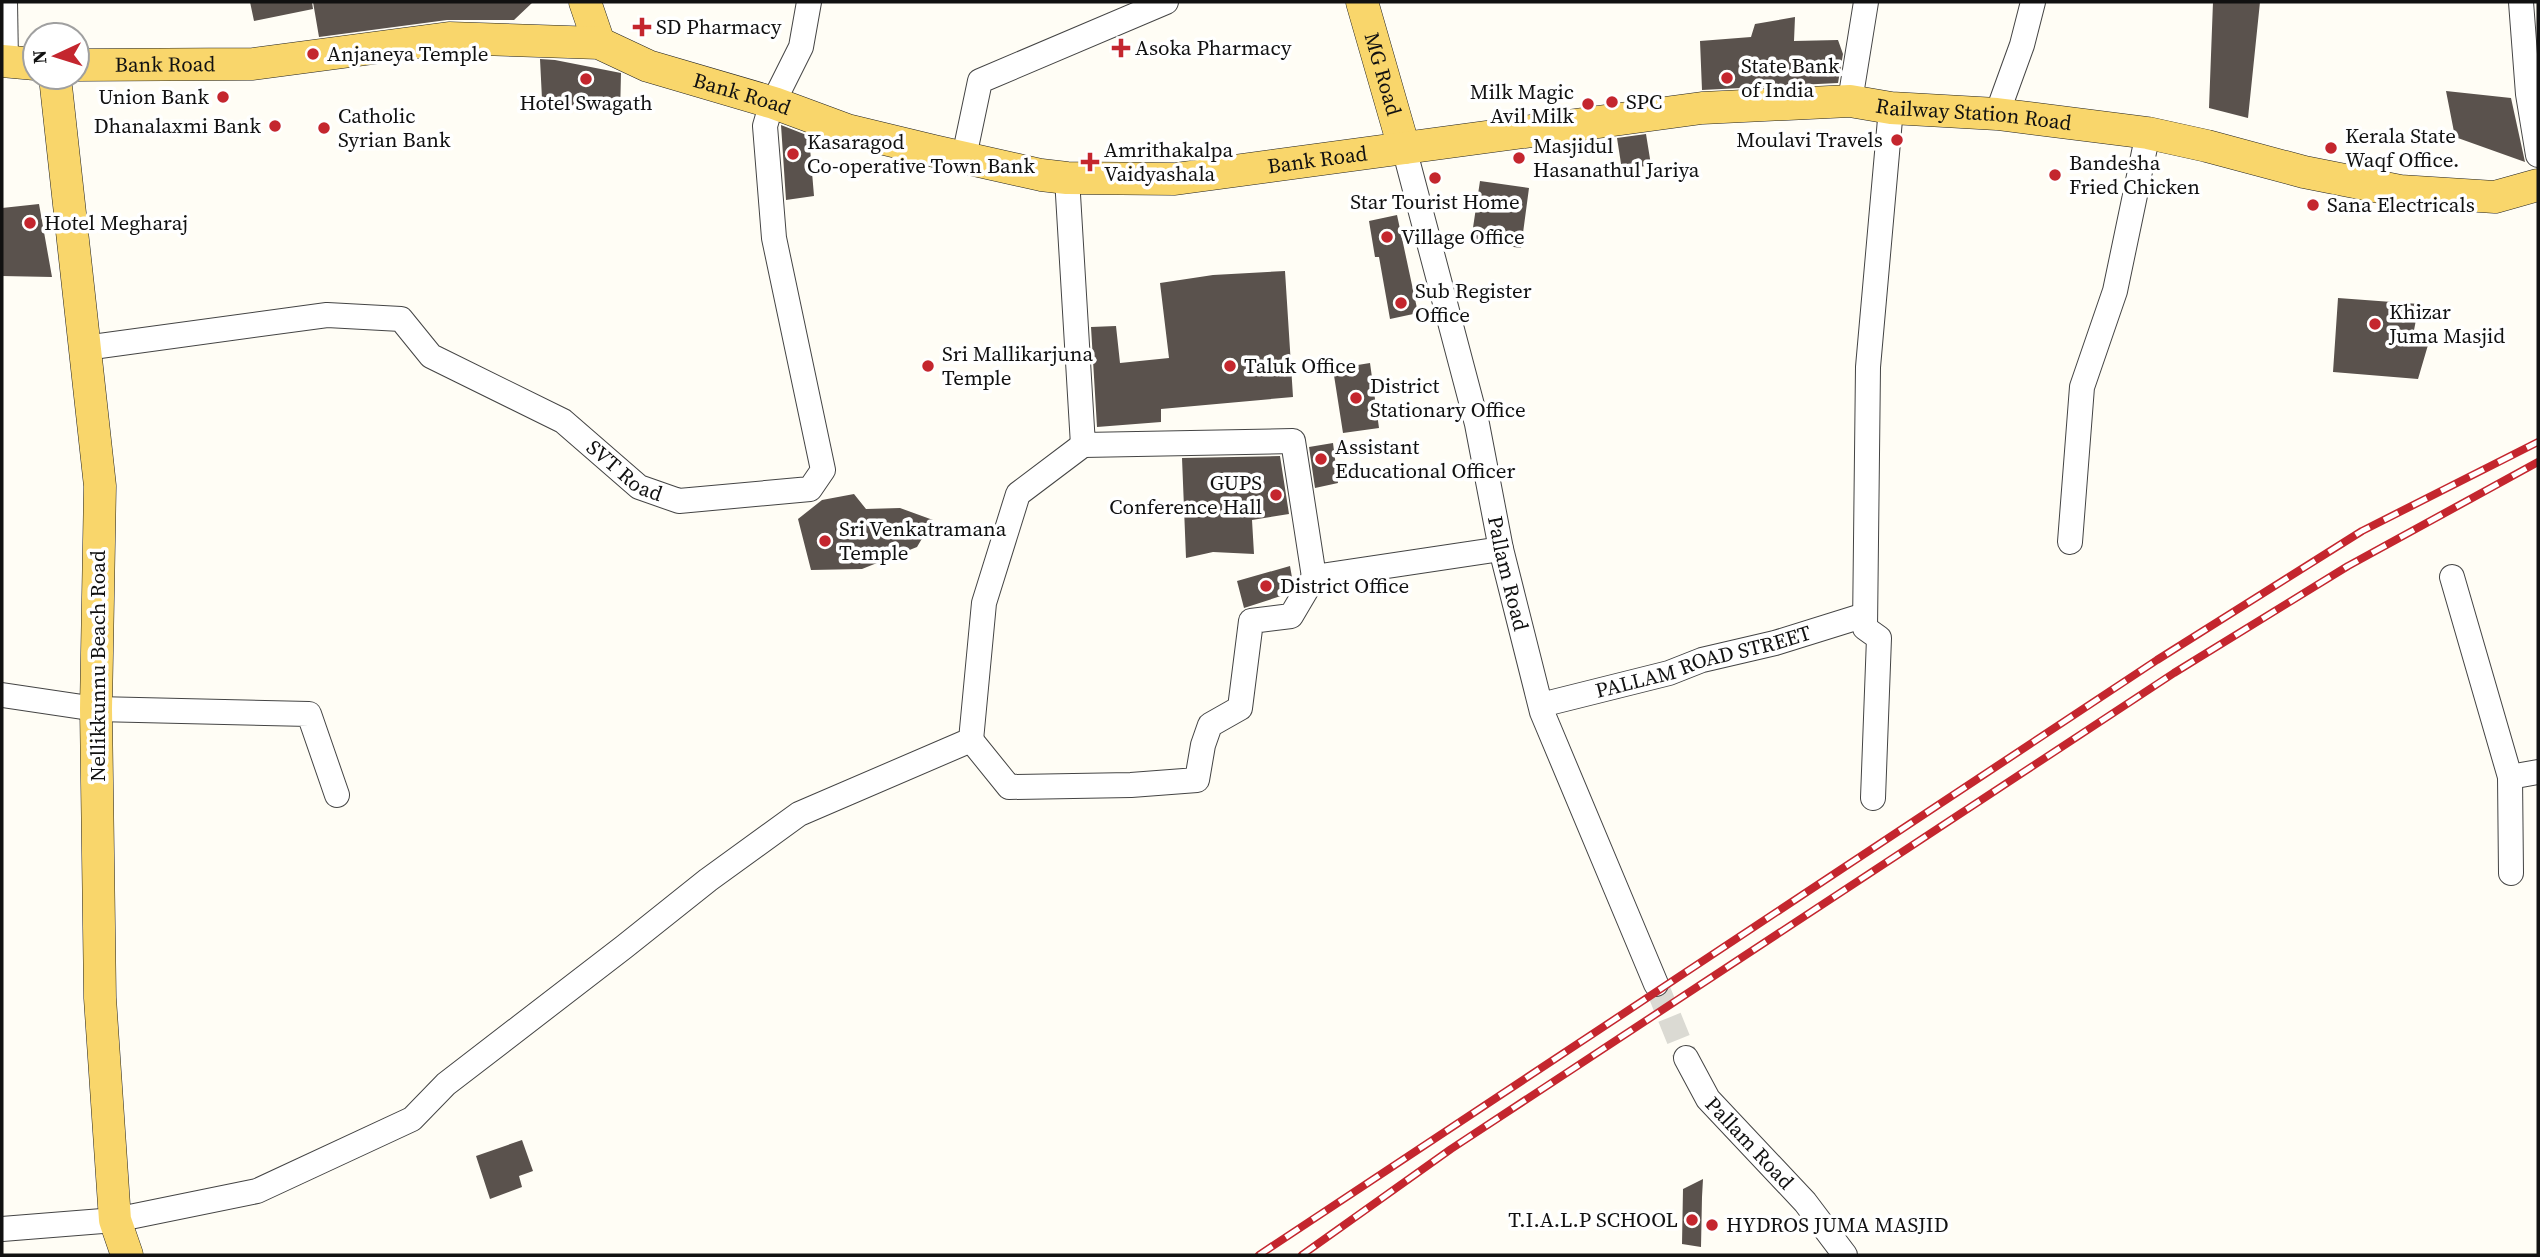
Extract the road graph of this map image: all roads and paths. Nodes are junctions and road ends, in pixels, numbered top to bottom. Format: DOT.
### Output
graph roads {
  1 [pos="5,2"];
  2 [pos="585,2"];
  3 [pos="809,2"];
  4 [pos="1166,2"];
  5 [pos="1362,2"];
  6 [pos="1866,2"];
  7 [pos="2033,2"];
  8 [pos="2521,2"];
  9 [pos="599,43"];
  10 [pos="14,62"];
  11 [pos="91,65"];
  12 [pos="57,91"];
  13 [pos="1850,101"];
  14 [pos="774,103"];
  15 [pos="1891,108"];
  16 [pos="1997,114"];
  17 [pos="2148,133"];
  18 [pos="1404,148"];
  19 [pos="2538,155"];
  20 [pos="964,157"];
  21 [pos="1067,178"];
  22 [pos="2538,185"];
  23 [pos="85,348"];
  24 [pos="1083,444"];
  25 [pos="2070,542"];
  26 [pos="1501,549"];
  27 [pos="2452,577"];
  28 [pos="1314,578"];
  29 [pos="1865,615"];
  30 [pos="2,695"];
  31 [pos="1541,705"];
  32 [pos="96,709"];
  33 [pos="971,740"];
  34 [pos="2538,772"];
  35 [pos="2510,777"];
  36 [pos="337,795"];
  37 [pos="1873,798"];
  38 [pos="2511,873"];
  39 [pos="1656,984"];
  40 [pos="1686,1058"];
  41 [pos="115,1220"];
  42 [pos="2,1229"];
  43 [pos="127,1255"];
  44 [pos="1845,1255"];
  1 -- 10 [label="street"];
  2 -- 9 [label="main road"];
  3 -- 14 [label="street"];
  4 -- 20 [label="street"];
  5 -- 18 [label="main road, MG Road"];
  6 -- 13 [label="street"];
  7 -- 16 [label="street"];
  8 -- 19 [label="street"];
  9 -- 11 [label="main road, Bank Road"];
  9 -- 14 [label="main road, Bank Road"];
  12 -- 23 [label="main road, Nellikkunnu Beach Road"];
  13 -- 15 [label="main road, Railway Station Road"];
  13 -- 18 [label="main road, Railway Station Road"];
  14 -- 20 [label="main road, Bank Road"];
  14 -- 23 [label="street, SVT Road"];
  15 -- 16 [label="main road, Railway Station Road"];
  15 -- 29 [label="street"];
  16 -- 17 [label="main road, Railway Station Road"];
  17 -- 22 [label="main road, Railway Station Road"];
  17 -- 25 [label="street"];
  18 -- 21 [label="main road, Bank Road"];
  18 -- 26 [label="street, Pallam Road"];
  20 -- 21 [label="main road, Bank Road"];
  21 -- 24 [label="street"];
  23 -- 32 [label="main road, Nellikkunnu Beach Road"];
  24 -- 28 [label="street"];
  24 -- 33 [label="street"];
  26 -- 28 [label="street"];
  26 -- 31 [label="street, Pallam Road"];
  27 -- 35 [label="street"];
  28 -- 33 [label="street"];
  29 -- 31 [label="street, PALLAM ROAD STREET"];
  29 -- 37 [label="street"];
  30 -- 32 [label="street"];
  31 -- 39 [label="street, Pallam Road"];
  32 -- 36 [label="street"];
  32 -- 41 [label="main road, Nellikkunnu Beach Road"];
  33 -- 41 [label="street"];
  34 -- 35 [label="street"];
  35 -- 38 [label="street"];
  40 -- 44 [label="street, Pallam Road"];
  41 -- 42 [label="street"];
  41 -- 43 [label="main road, Nellikkunnu Beach Road"];
}
